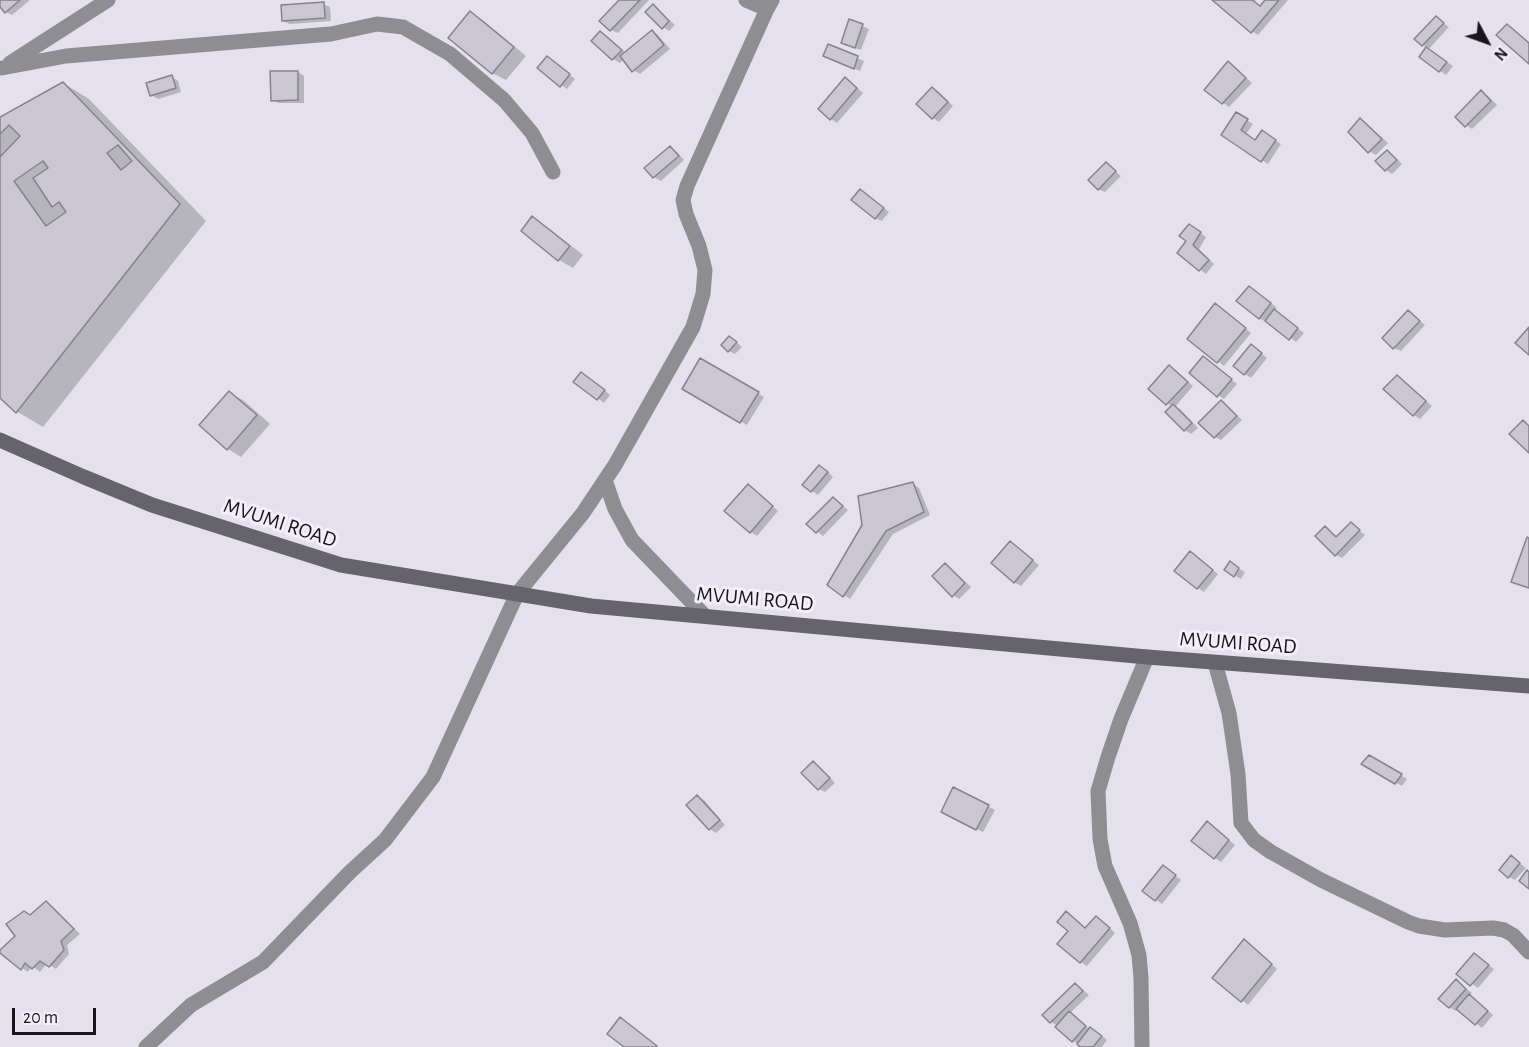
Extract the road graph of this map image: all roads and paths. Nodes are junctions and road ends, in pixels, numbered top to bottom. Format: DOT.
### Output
graph roads {
  1 [pos="108,0"];
  2 [pos="746,0"];
  3 [pos="770,5"];
  4 [pos="1,69"];
  5 [pos="553,172"];
  6 [pos="0,440"];
  7 [pos="605,480"];
  8 [pos="517,594"];
  9 [pos="704,615"];
  10 [pos="1147,657"];
  11 [pos="1215,663"];
  12 [pos="1529,686"];
  13 [pos="1529,952"];
  14 [pos="146,1047"];
  15 [pos="1142,1047"];
  1 -- 4 [label="street"];
  2 -- 3 [label="street"];
  3 -- 7 [label="street"];
  4 -- 5 [label="street"];
  6 -- 8 [label="street, MVUMI ROAD"];
  7 -- 8 [label="street"];
  7 -- 9 [label="street"];
  8 -- 9 [label="street, MVUMI ROAD"];
  8 -- 14 [label="street"];
  9 -- 10 [label="street, MVUMI ROAD"];
  10 -- 11 [label="street, MVUMI ROAD"];
  10 -- 15 [label="street"];
  11 -- 12 [label="street, MVUMI ROAD"];
  11 -- 13 [label="street"];
}
